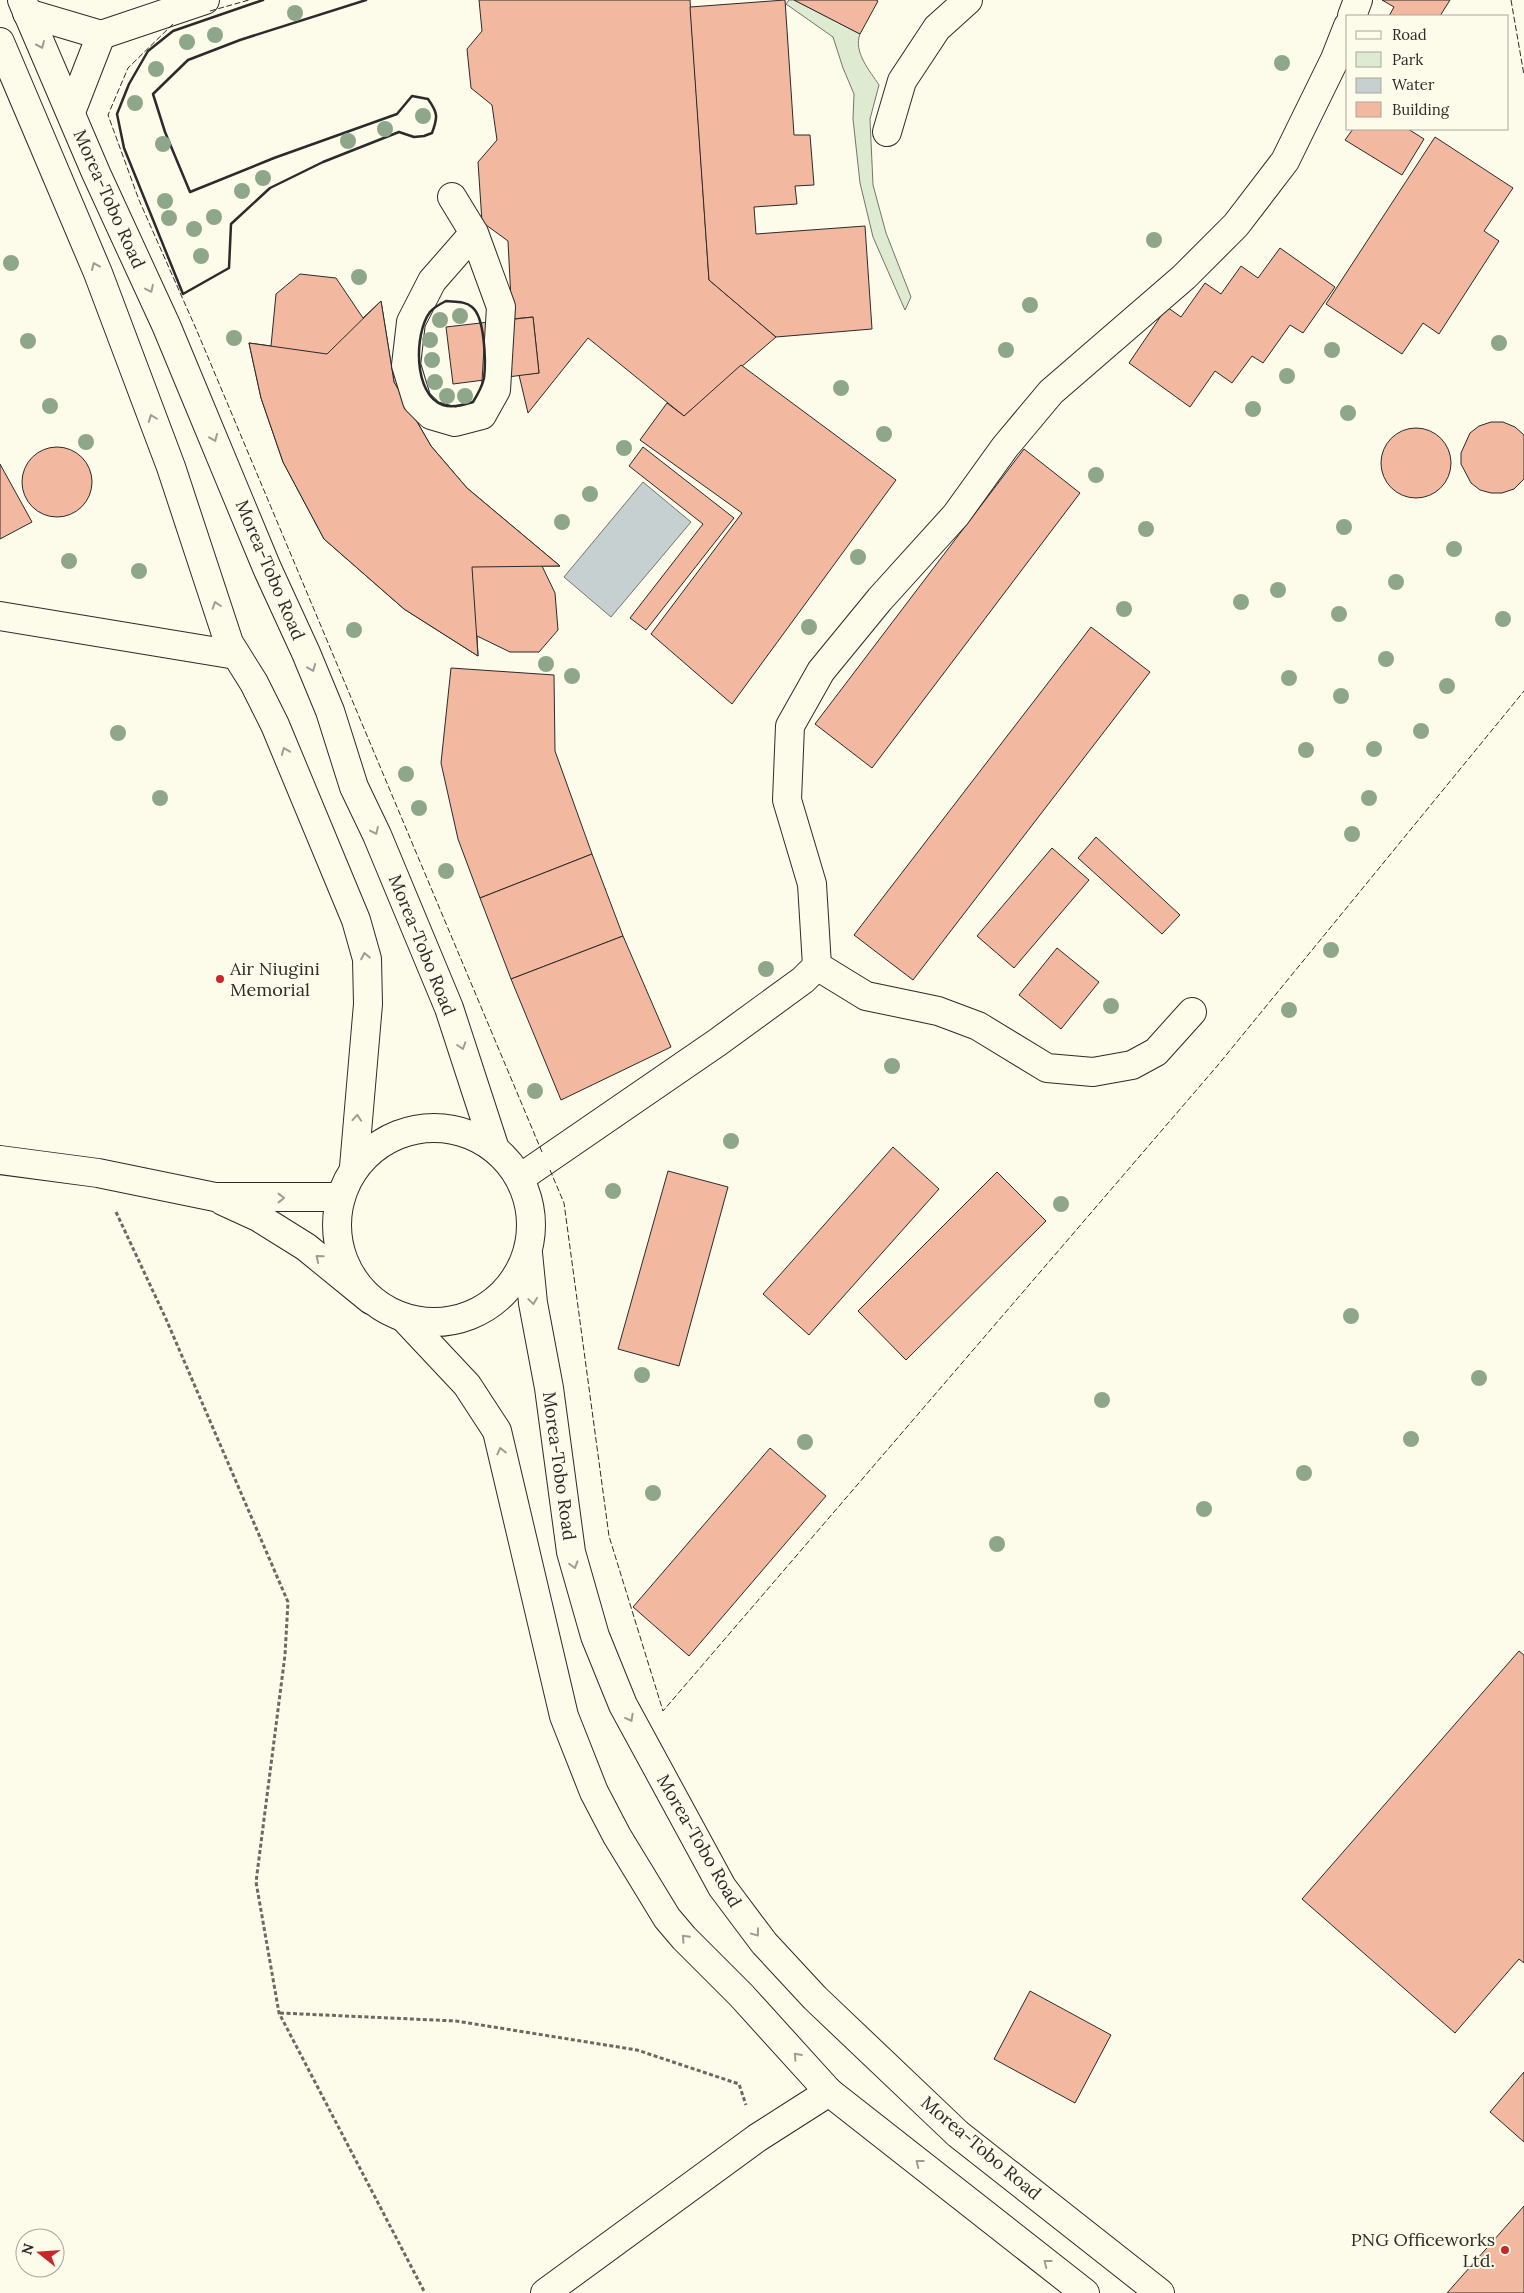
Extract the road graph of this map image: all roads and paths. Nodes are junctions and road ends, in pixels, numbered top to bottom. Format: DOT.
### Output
graph roads {
  1 [pos="205,0"];
  2 [pos="968,0"];
  3 [pos="1358,0"];
  4 [pos="24,6"];
  5 [pos="1352,15"];
  6 [pos="1346,31"];
  7 [pos="101,36"];
  8 [pos="0,42"];
  9 [pos="71,112"];
  10 [pos="887,132"];
  11 [pos="452,197"];
  12 [pos="474,233"];
  13 [pos="0,616"];
  14 [pos="236,655"];
  15 [pos="817,966"];
  16 [pos="1192,1012"];
  17 [pos="496,1149"];
  18 [pos="0,1160"];
  19 [pos="354,1167"];
  20 [pos="98,1173"];
  21 [pos="520,1178"];
  22 [pos="215,1197"];
  23 [pos="341,1197"];
  24 [pos="528,1253"];
  25 [pos="371,1300"];
  26 [pos="405,1319"];
  27 [pos="280,2013"];
  28 [pos="829,2092"];
  29 [pos="757,2138"];
  30 [pos="425,2293"];
  31 [pos="546,2293"];
  32 [pos="1085,2293"];
  33 [pos="1160,2293"];
  1 -- 7 [label="main road"];
  2 -- 10 [label="main road"];
  3 -- 5 [label="main road"];
  4 -- 7 [label="main road"];
  4 -- 9 [label="main road, Morea-Tobo Road, one-way"];
  6 -- 15 [label="main road"];
  7 -- 9 [label="main road"];
  14 -- 8 [label="main road, one-way"];
  9 -- 17 [label="main road, Morea-Tobo Road, one-way"];
  11 -- 12 [label="main road"];
  12 -- 12 [label="main road"];
  13 -- 14 [label="main road"];
  19 -- 14 [label="main road, one-way"];
  15 -- 16 [label="main road"];
  15 -- 21 [label="main road"];
  17 -- 19 [label="main road"];
  17 -- 21 [label="main road"];
  18 -- 20 [label="main road"];
  19 -- 23 [label="main road"];
  20 -- 22 [label="main road"];
  20 -- 27 [label="path"];
  21 -- 24 [label="main road"];
  22 -- 23 [label="main road, one-way"];
  25 -- 22 [label="main road, one-way"];
  23 -- 25 [label="main road"];
  24 -- 26 [label="main road"];
  24 -- 33 [label="main road, Morea-Tobo Road, one-way"];
  25 -- 26 [label="main road"];
  28 -- 26 [label="main road, one-way"];
  27 -- 29 [label="path"];
  27 -- 30 [label="path"];
  28 -- 29 [label="main road"];
  32 -- 28 [label="main road, one-way"];
  29 -- 31 [label="main road"];
}
